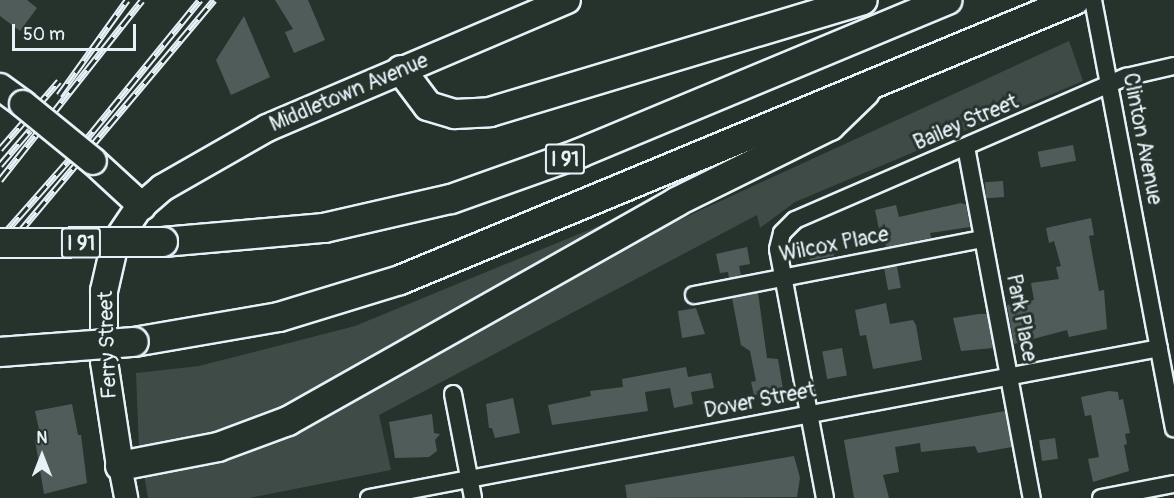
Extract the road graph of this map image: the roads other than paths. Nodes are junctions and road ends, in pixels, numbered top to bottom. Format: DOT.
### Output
graph roads {
  1 [pos="567,0"];
  2 [pos="863,0"];
  3 [pos="947,0"];
  4 [pos="1093,0"];
  5 [pos="1069,2"];
  6 [pos="1174,66"];
  7 [pos="401,70"];
  8 [pos="871,85"];
  9 [pos="1109,86"];
  10 [pos="0,87"];
  11 [pos="966,147"];
  12 [pos="142,206"];
  13 [pos="983,239"];
  14 [pos="0,243"];
  15 [pos="784,277"];
  16 [pos="694,295"];
  17 [pos="1159,348"];
  18 [pos="0,352"];
  19 [pos="1009,376"];
  20 [pos="453,394"];
  21 [pos="809,414"];
  22 [pos="1174,428"];
  23 [pos="120,466"];
  24 [pos="469,479"];
  25 [pos="1174,484"];
  26 [pos="126,498"];
  27 [pos="369,498"];
  28 [pos="473,498"];
  29 [pos="825,498"];
  30 [pos="1032,498"];
  31 [pos="1101,498"];
  1 -- 7 [label="main road, Middletown Avenue"];
  2 -- 7 [label="highway"];
  3 -- 14 [label="highway, I 91, bridge"];
  4 -- 9 [label="street, Clinton Avenue"];
  5 -- 8 [label="highway, I 91"];
  6 -- 9 [label="street, Bailey Street"];
  7 -- 12 [label="main road, Middletown Avenue"];
  8 -- 18 [label="highway, I 91, bridge"];
  8 -- 23 [label="highway"];
  9 -- 11 [label="street, Bailey Street"];
  9 -- 17 [label="street, Clinton Avenue"];
  10 -- 12 [label="main road, bridge"];
  11 -- 13 [label="street, Park Place"];
  11 -- 15 [label="street, Bailey Street"];
  12 -- 23 [label="main road, Ferry Street"];
  13 -- 15 [label="street, Wilcox Place"];
  13 -- 19 [label="street, Park Place"];
  15 -- 16 [label="street, Wilcox Place"];
  15 -- 21 [label="street"];
  17 -- 19 [label="street, Dover Street"];
  17 -- 22 [label="street, Clinton Avenue"];
  19 -- 21 [label="street, Dover Street"];
  19 -- 30 [label="street, Park Place"];
  20 -- 24 [label="street"];
  21 -- 24 [label="street, Dover Street"];
  21 -- 29 [label="street"];
  23 -- 26 [label="main road, Ferry Street"];
  24 -- 27 [label="street, Dover Street"];
  24 -- 28 [label="street"];
  25 -- 31 [label="street"];
}
